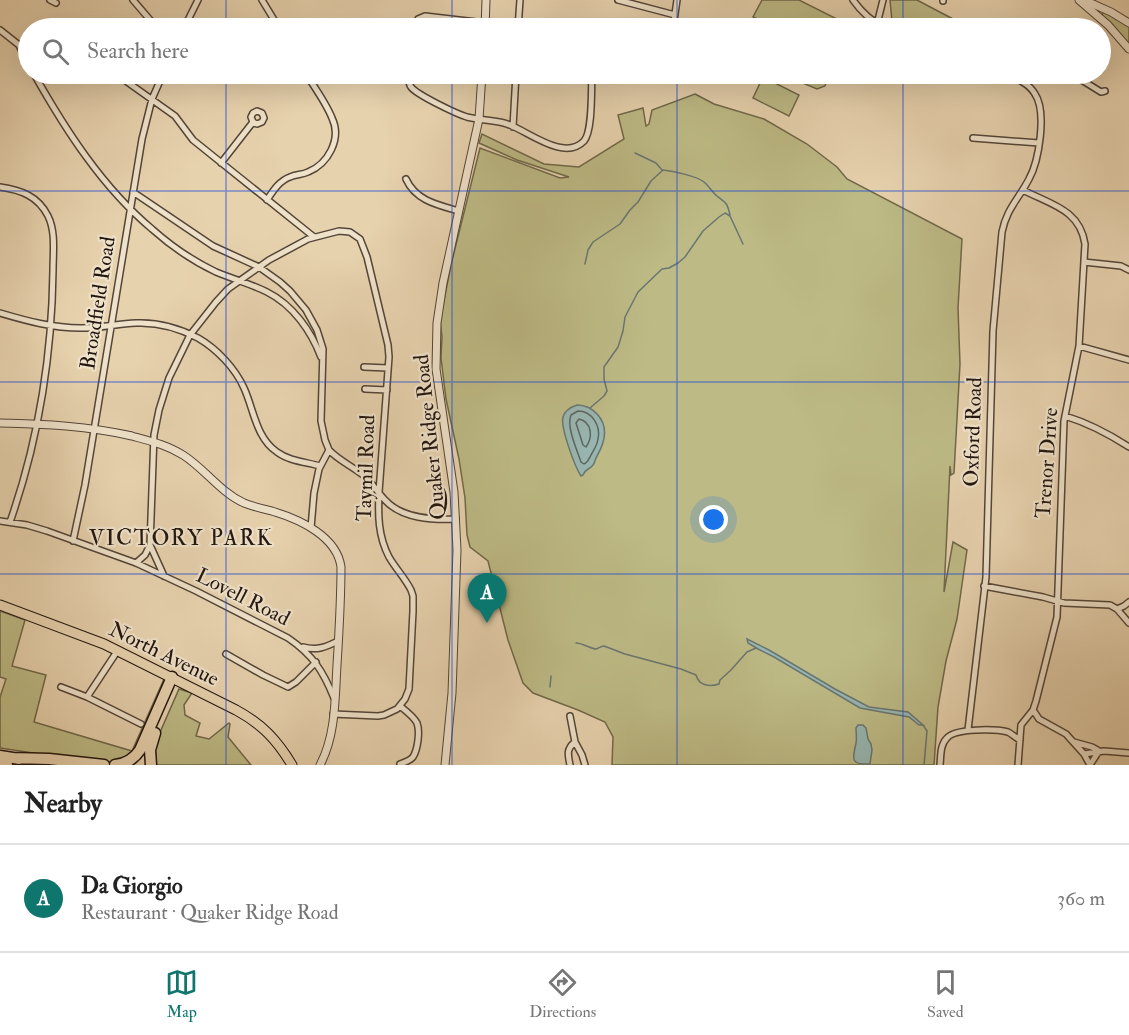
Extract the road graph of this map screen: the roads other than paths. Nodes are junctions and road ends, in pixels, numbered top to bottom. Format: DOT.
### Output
graph roads {
  1 [pos="133,0"];
  2 [pos="198,0"];
  3 [pos="261,0"];
  4 [pos="486,0"];
  5 [pos="520,0"];
  6 [pos="618,0"];
  7 [pos="677,0"];
  8 [pos="853,0"];
  9 [pos="883,0"];
  10 [pos="1078,0"];
  11 [pos="1084,0"];
  12 [pos="1105,9"];
  13 [pos="675,15"];
  14 [pos="1099,16"];
  15 [pos="148,18"];
  16 [pos="189,18"];
  17 [pos="273,18"];
  18 [pos="420,18"];
  19 [pos="437,18"];
  20 [pos="485,18"];
  21 [pos="519,18"];
  22 [pos="675,18"];
  23 [pos="869,18"];
  24 [pos="878,18"];
  25 [pos="1129,23"];
  26 [pos="1111,27"];
  27 [pos="0,30"];
  28 [pos="18,44"];
  29 [pos="1129,49"];
  30 [pos="40,84"];
  31 [pos="130,84"];
  32 [pos="159,84"];
  33 [pos="312,84"];
  34 [pos="410,84"];
  35 [pos="481,84"];
  36 [pos="515,84"];
  37 [pos="592,84"];
  38 [pos="1025,84"];
  39 [pos="1088,84"];
  40 [pos="1105,91"];
  41 [pos="152,99"];
  42 [pos="479,119"];
  43 [pos="253,122"];
  44 [pos="513,127"];
  45 [pos="973,138"];
  46 [pos="1039,143"];
  47 [pos="221,163"];
  48 [pos="406,179"];
  49 [pos="0,187"];
  50 [pos="1023,190"];
  51 [pos="133,192"];
  52 [pos="267,200"];
  53 [pos="130,209"];
  54 [pos="459,211"];
  55 [pos="314,237"];
  56 [pos="1084,262"];
  57 [pos="259,267"];
  58 [pos="1129,270"];
  59 [pos="239,281"];
  60 [pos="0,313"];
  61 [pos="51,326"];
  62 [pos="111,326"];
  63 [pos="190,335"];
  64 [pos="1079,345"];
  65 [pos="1129,360"];
  66 [pos="323,361"];
  67 [pos="364,367"];
  68 [pos="388,368"];
  69 [pos="365,389"];
  70 [pos="387,390"];
  71 [pos="1065,416"];
  72 [pos="0,423"];
  73 [pos="36,424"];
  74 [pos="95,429"];
  75 [pos="154,442"];
  76 [pos="1129,447"];
  77 [pos="329,450"];
  78 [pos="320,466"];
  79 [pos="379,492"];
  80 [pos="456,519"];
  81 [pos="0,521"];
  82 [pos="10,522"];
  83 [pos="311,528"];
  84 [pos="73,541"];
  85 [pos="150,545"];
  86 [pos="136,563"];
  87 [pos="164,576"];
  88 [pos="984,586"];
  89 [pos="1057,601"];
  90 [pos="1129,602"];
  91 [pos="0,605"];
  92 [pos="1117,609"];
  93 [pos="1129,623"];
  94 [pos="338,641"];
  95 [pos="301,647"];
  96 [pos="118,650"];
  97 [pos="226,654"];
  98 [pos="316,662"];
  99 [pos="175,678"];
  100 [pos="61,687"];
  101 [pos="87,697"];
  102 [pos="335,699"];
  103 [pos="400,706"];
  104 [pos="1033,710"];
  105 [pos="333,714"];
  106 [pos="570,716"];
  107 [pos="1027,719"];
  108 [pos="1039,719"];
  109 [pos="141,724"];
  110 [pos="1021,725"];
  111 [pos="968,730"];
  112 [pos="1008,732"];
  113 [pos="1020,740"];
  114 [pos="575,742"];
  115 [pos="1074,742"];
  116 [pos="1099,751"];
  117 [pos="1129,753"];
  118 [pos="1083,754"];
  119 [pos="0,756"];
  120 [pos="9,762"];
  121 [pos="0,764"];
  122 [pos="400,764"];
  123 [pos="52,765"];
  124 [pos="104,765"];
  125 [pos="115,765"];
  126 [pos="151,765"];
  127 [pos="292,765"];
  128 [pos="320,765"];
  129 [pos="445,765"];
  130 [pos="570,765"];
  131 [pos="585,765"];
  132 [pos="940,765"];
  133 [pos="1018,765"];
  134 [pos="1090,765"];
  1 -- 15 [label="street"];
  2 -- 16 [label="street"];
  3 -- 17 [label="street"];
  4 -- 20 [label="street"];
  5 -- 21 [label="street"];
  6 -- 13 [label="street"];
  7 -- 13 [label="street"];
  8 -- 23 [label="street"];
  9 -- 24 [label="street"];
  10 -- 14 [label="street"];
  11 -- 12 [label="street"];
  12 -- 14 [label="street"];
  12 -- 25 [label="street"];
  13 -- 22 [label="street"];
  18 -- 19 [label="street"];
  26 -- 29 [label="street"];
  27 -- 28 [label="street"];
  30 -- 53 [label="street"];
  31 -- 41 [label="street"];
  32 -- 41 [label="street, Broadfield Road"];
  33 -- 52 [label="street"];
  34 -- 42 [label="street"];
  35 -- 42 [label="street, Quaker Ridge Road"];
  36 -- 44 [label="street"];
  37 -- 44 [label="street"];
  38 -- 46 [label="street, Oxford Road"];
  39 -- 40 [label="street"];
  41 -- 47 [label="street"];
  41 -- 51 [label="street, Broadfield Road"];
  42 -- 44 [label="street"];
  42 -- 54 [label="street, Quaker Ridge Road"];
  43 -- 47 [label="street"];
  45 -- 46 [label="street"];
  46 -- 50 [label="street, Oxford Road"];
  47 -- 52 [label="street"];
  48 -- 54 [label="street"];
  49 -- 61 [label="street"];
  50 -- 56 [label="street, Trenor Drive"];
  50 -- 88 [label="street, Oxford Road"];
  51 -- 53 [label="street, Broadfield Road"];
  51 -- 57 [label="street"];
  52 -- 55 [label="street"];
  53 -- 59 [label="street"];
  53 -- 62 [label="street, Broadfield Road"];
  54 -- 80 [label="street, Quaker Ridge Road"];
  55 -- 57 [label="street"];
  55 -- 68 [label="street, Taymil Road"];
  56 -- 58 [label="street"];
  56 -- 64 [label="street, Trenor Drive"];
  57 -- 59 [label="street"];
  57 -- 66 [label="street"];
  59 -- 63 [label="street"];
  59 -- 66 [label="street"];
  60 -- 61 [label="street"];
  61 -- 62 [label="street"];
  61 -- 73 [label="street"];
  62 -- 63 [label="street"];
  62 -- 74 [label="street, Broadfield Road"];
  63 -- 75 [label="street"];
  63 -- 78 [label="street"];
  64 -- 65 [label="street"];
  64 -- 71 [label="street, Trenor Drive"];
  66 -- 77 [label="street"];
  67 -- 68 [label="street"];
  68 -- 70 [label="street, Taymil Road"];
  69 -- 70 [label="street"];
  70 -- 79 [label="street, Taymil Road"];
  71 -- 76 [label="street"];
  71 -- 89 [label="street, Trenor Drive"];
  72 -- 73 [label="street"];
  73 -- 74 [label="street"];
  73 -- 82 [label="street"];
  74 -- 75 [label="street"];
  74 -- 84 [label="street, Broadfield Road"];
  75 -- 83 [label="street"];
  75 -- 85 [label="street"];
  77 -- 78 [label="street"];
  77 -- 79 [label="street"];
  78 -- 83 [label="street"];
  79 -- 80 [label="street"];
  79 -- 103 [label="street, Taymil Road"];
  80 -- 129 [label="street, Quaker Ridge Road"];
  81 -- 82 [label="street, Lovell Road"];
  82 -- 84 [label="street, Lovell Road"];
  83 -- 94 [label="street"];
  84 -- 86 [label="street, Lovell Road"];
  85 -- 86 [label="street"];
  85 -- 87 [label="street"];
  86 -- 87 [label="street, Lovell Road"];
  87 -- 95 [label="street, Lovell Road"];
  88 -- 89 [label="street"];
  88 -- 111 [label="street, Oxford Road"];
  89 -- 92 [label="street"];
  89 -- 104 [label="street, Trenor Drive"];
  90 -- 92 [label="street"];
  91 -- 96 [label="main road, North Avenue"];
  92 -- 93 [label="street"];
  94 -- 95 [label="street, Lovell Road"];
  94 -- 102 [label="street"];
  95 -- 98 [label="street, Lovell Road"];
  96 -- 99 [label="main road, North Avenue"];
  96 -- 101 [label="street"];
  97 -- 98 [label="street"];
  98 -- 102 [label="street, Lovell Road"];
  99 -- 125 [label="highway"];
  99 -- 126 [label="highway"];
  99 -- 127 [label="main road, North Avenue"];
  100 -- 101 [label="street"];
  101 -- 109 [label="street"];
  102 -- 105 [label="street"];
  103 -- 105 [label="street"];
  103 -- 122 [label="street"];
  104 -- 107 [label="street, Trenor Drive"];
  104 -- 108 [label="street"];
  105 -- 128 [label="street"];
  106 -- 114 [label="street"];
  107 -- 108 [label="street"];
  107 -- 110 [label="street, Trenor Drive"];
  108 -- 115 [label="street"];
  110 -- 112 [label="street"];
  110 -- 113 [label="street"];
  111 -- 112 [label="street"];
  111 -- 132 [label="street"];
  112 -- 113 [label="street"];
  113 -- 133 [label="street"];
  114 -- 130 [label="street"];
  114 -- 131 [label="street"];
  115 -- 116 [label="street"];
  115 -- 118 [label="street"];
  116 -- 117 [label="street"];
  116 -- 118 [label="street"];
  116 -- 134 [label="street"];
  118 -- 134 [label="street"];
  119 -- 120 [label="highway"];
  120 -- 121 [label="highway"];
  120 -- 123 [label="highway"];
  120 -- 124 [label="highway"];
}
